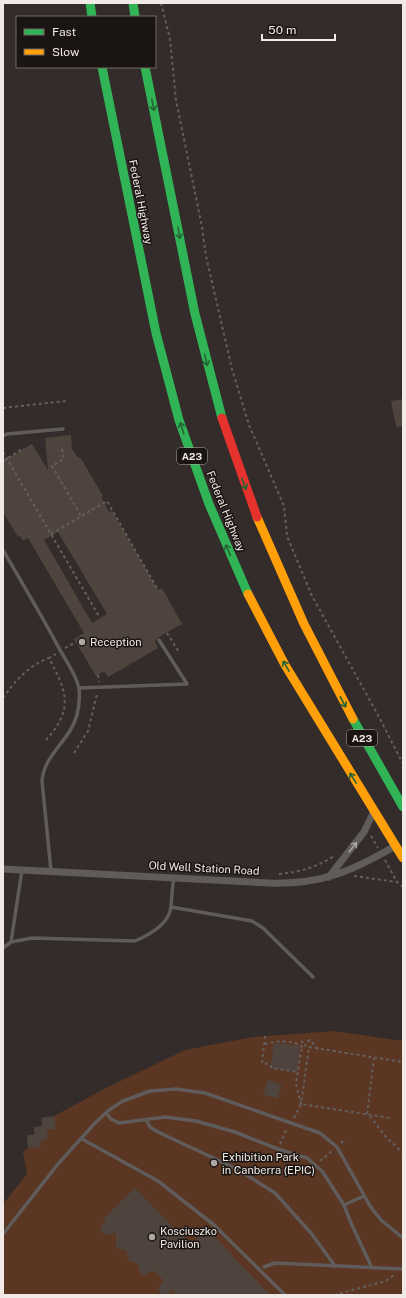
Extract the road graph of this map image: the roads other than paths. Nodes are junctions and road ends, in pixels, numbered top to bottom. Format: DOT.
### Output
graph roads {
  1 [pos="90,3"];
  2 [pos="133,3"];
  3 [pos="92,16"];
  4 [pos="135,16"];
  5 [pos="102,68"];
  6 [pos="146,68"];
  7 [pos="63,429"];
  8 [pos="3,436"];
  9 [pos="3,550"];
  10 [pos="160,640"];
  11 [pos="78,688"];
  12 [pos="403,807"];
  13 [pos="374,811"];
  14 [pos="399,844"];
  15 [pos="403,858"];
  16 [pos="3,869"];
  17 [pos="22,870"];
  18 [pos="51,871"];
  19 [pos="174,878"];
  20 [pos="329,878"];
  21 [pos="171,907"];
  22 [pos="12,942"];
  23 [pos="3,948"];
  24 [pos="313,977"];
  25 [pos="106,1113"];
  26 [pos="146,1120"];
  27 [pos="82,1139"];
  28 [pos="364,1196"];
  29 [pos="344,1205"];
  30 [pos="3,1234"];
  31 [pos="403,1238"];
  32 [pos="335,1266"];
  33 [pos="264,1267"];
  34 [pos="372,1268"];
  35 [pos="403,1269"];
  36 [pos="285,1295"];
  1 -- 3 [label="highway"];
  2 -- 4 [label="highway"];
  13 -- 5 [label="highway, Federal Highway / A23, one-way"];
  6 -- 12 [label="highway, A23, one-way"];
  7 -- 8 [label="lane"];
  9 -- 11 [label="lane"];
  10 -- 11 [label="lane"];
  11 -- 18 [label="lane"];
  13 -- 14 [label="highway, Federal Highway / A23"];
  20 -- 13 [label="street, one-way"];
  14 -- 15 [label="highway, Federal Highway / A23"];
  14 -- 20 [label="street, Old Well Station Road"];
  16 -- 17 [label="street, Old Well Station Road"];
  17 -- 18 [label="street, Old Well Station Road"];
  17 -- 22 [label="lane"];
  18 -- 19 [label="street, Old Well Station Road"];
  19 -- 20 [label="street, Old Well Station Road"];
  19 -- 21 [label="lane"];
  21 -- 22 [label="lane"];
  21 -- 24 [label="lane"];
  22 -- 23 [label="lane"];
  25 -- 26 [label="lane"];
  25 -- 27 [label="lane"];
  25 -- 28 [label="lane"];
  26 -- 29 [label="lane"];
  26 -- 32 [label="lane"];
  27 -- 30 [label="lane"];
  27 -- 36 [label="lane"];
  28 -- 29 [label="lane"];
  28 -- 31 [label="lane"];
  29 -- 34 [label="lane"];
  32 -- 33 [label="lane"];
  32 -- 34 [label="lane"];
  34 -- 35 [label="lane"];
}
